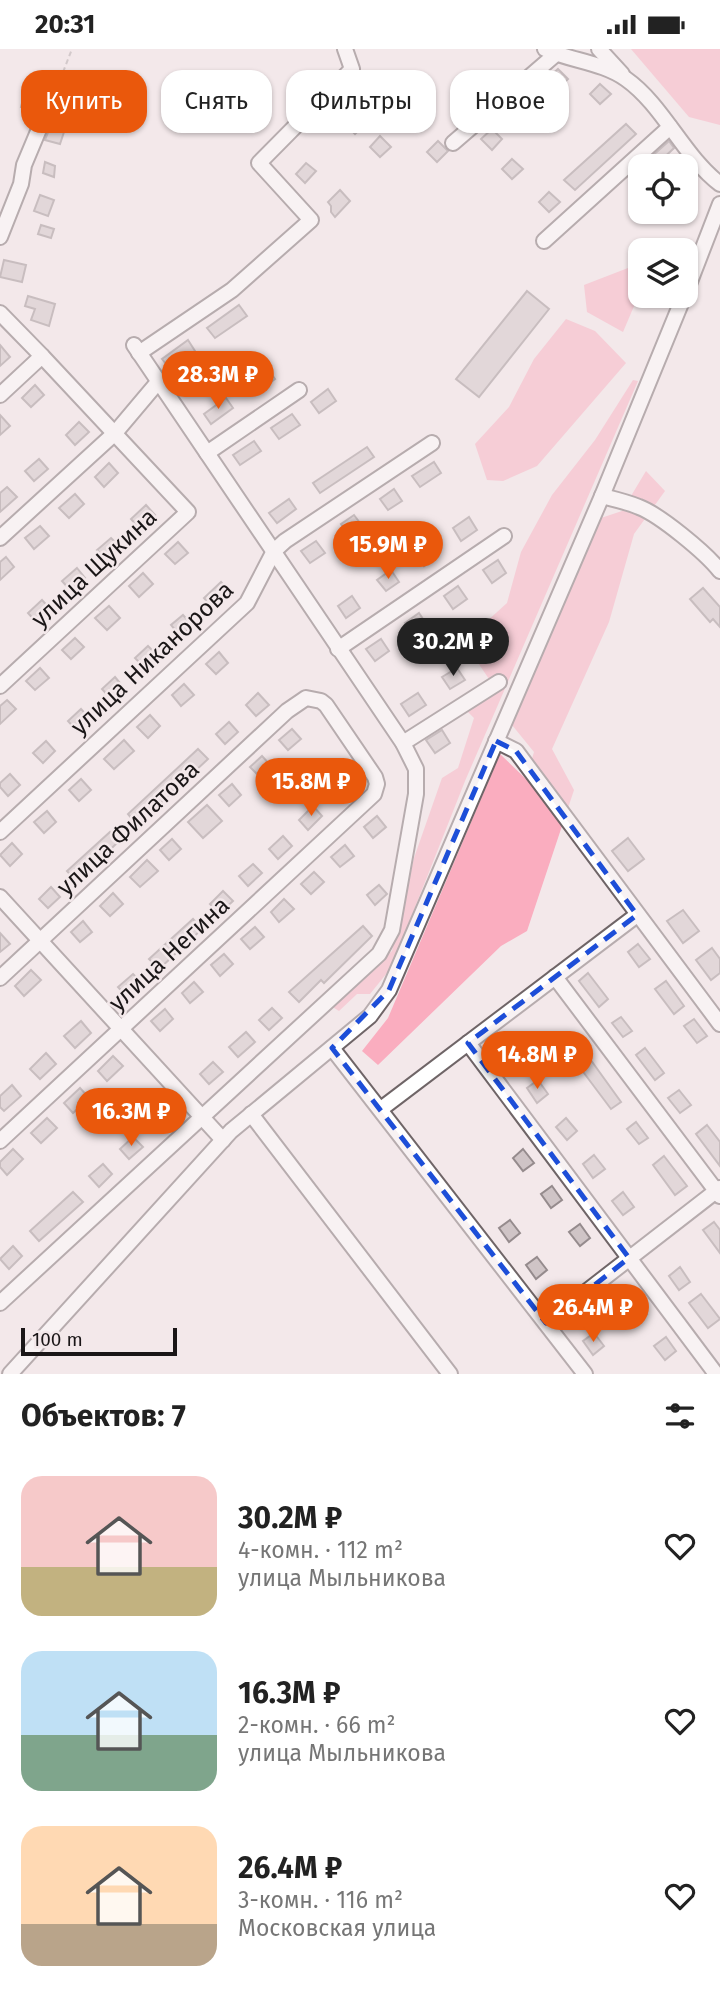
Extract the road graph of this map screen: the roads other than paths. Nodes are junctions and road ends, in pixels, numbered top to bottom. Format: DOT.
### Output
graph roads {
  1 [pos="345,49"];
  2 [pos="599,49"];
  3 [pos="550,52"];
  4 [pos="627,80"];
  5 [pos="670,127"];
  6 [pos="37,133"];
  7 [pos="453,143"];
  8 [pos="720,184"];
  9 [pos="720,204"];
  10 [pos="0,237"];
  11 [pos="544,241"];
  12 [pos="698,261"];
  13 [pos="679,308"];
  14 [pos="0,313"];
  15 [pos="42,356"];
  16 [pos="158,382"];
  17 [pos="299,390"];
  18 [pos="0,395"];
  19 [pos="115,433"];
  20 [pos="432,443"];
  21 [pos="207,453"];
  22 [pos="602,496"];
  23 [pos="504,536"];
  24 [pos="0,538"];
  25 [pos="274,551"];
  26 [pos="720,571"];
  27 [pos="338,649"];
  28 [pos="499,681"];
  29 [pos="0,686"];
  30 [pos="496,741"];
  31 [pos="403,743"];
  32 [pos="369,799"];
  33 [pos="0,832"];
  34 [pos="0,897"];
  35 [pos="637,915"];
  36 [pos="40,940"];
  37 [pos="555,977"];
  38 [pos="0,978"];
  39 [pos="720,1024"];
  40 [pos="121,1030"];
  41 [pos="467,1043"];
  42 [pos="332,1048"];
  43 [pos="381,1109"];
  44 [pos="251,1114"];
  45 [pos="202,1117"];
  46 [pos="223,1140"];
  47 [pos="0,1141"];
  48 [pos="719,1192"];
  49 [pos="629,1258"];
  50 [pos="0,1303"];
  51 [pos="546,1323"];
  52 [pos="10,1374"];
  53 [pos="450,1374"];
  54 [pos="585,1374"];
  55 [pos="716,1374"];
  1 -- 16 [label="street"];
  2 -- 4 [label="street"];
  3 -- 4 [label="street"];
  3 -- 7 [label="street"];
  4 -- 5 [label="street"];
  5 -- 8 [label="street"];
  5 -- 11 [label="street"];
  6 -- 10 [label="street"];
  9 -- 12 [label="street"];
  13 -- 22 [label="street"];
  14 -- 15 [label="street"];
  15 -- 18 [label="street"];
  15 -- 19 [label="street"];
  16 -- 19 [label="street"];
  16 -- 21 [label="street"];
  17 -- 21 [label="street"];
  19 -- 24 [label="street"];
  19 -- 29 [label="street, улица Щукина"];
  20 -- 25 [label="street, улица Никанорова"];
  21 -- 25 [label="street"];
  22 -- 26 [label="street"];
  22 -- 30 [label="street"];
  23 -- 27 [label="street"];
  25 -- 27 [label="street"];
  25 -- 33 [label="street, улица Никанорова"];
  27 -- 31 [label="street"];
  28 -- 31 [label="street"];
  30 -- 35 [label="street"];
  30 -- 42 [label="street"];
  31 -- 45 [label="street"];
  32 -- 36 [label="street, улица Филатова"];
  32 -- 40 [label="street, улица Негина"];
  34 -- 36 [label="street"];
  35 -- 37 [label="street"];
  35 -- 39 [label="street"];
  36 -- 38 [label="street, улица Филатова"];
  36 -- 40 [label="street"];
  37 -- 41 [label="street"];
  37 -- 48 [label="street"];
  40 -- 45 [label="street"];
  40 -- 47 [label="street, улица Негина"];
  41 -- 43 [label="street"];
  41 -- 49 [label="street"];
  42 -- 43 [label="street"];
  42 -- 44 [label="street"];
  43 -- 51 [label="street"];
  44 -- 46 [label="street"];
  44 -- 53 [label="street"];
  45 -- 46 [label="street"];
  45 -- 50 [label="street"];
  46 -- 52 [label="street"];
  48 -- 49 [label="street"];
  49 -- 51 [label="street"];
  49 -- 55 [label="street"];
  51 -- 54 [label="street"];
}
